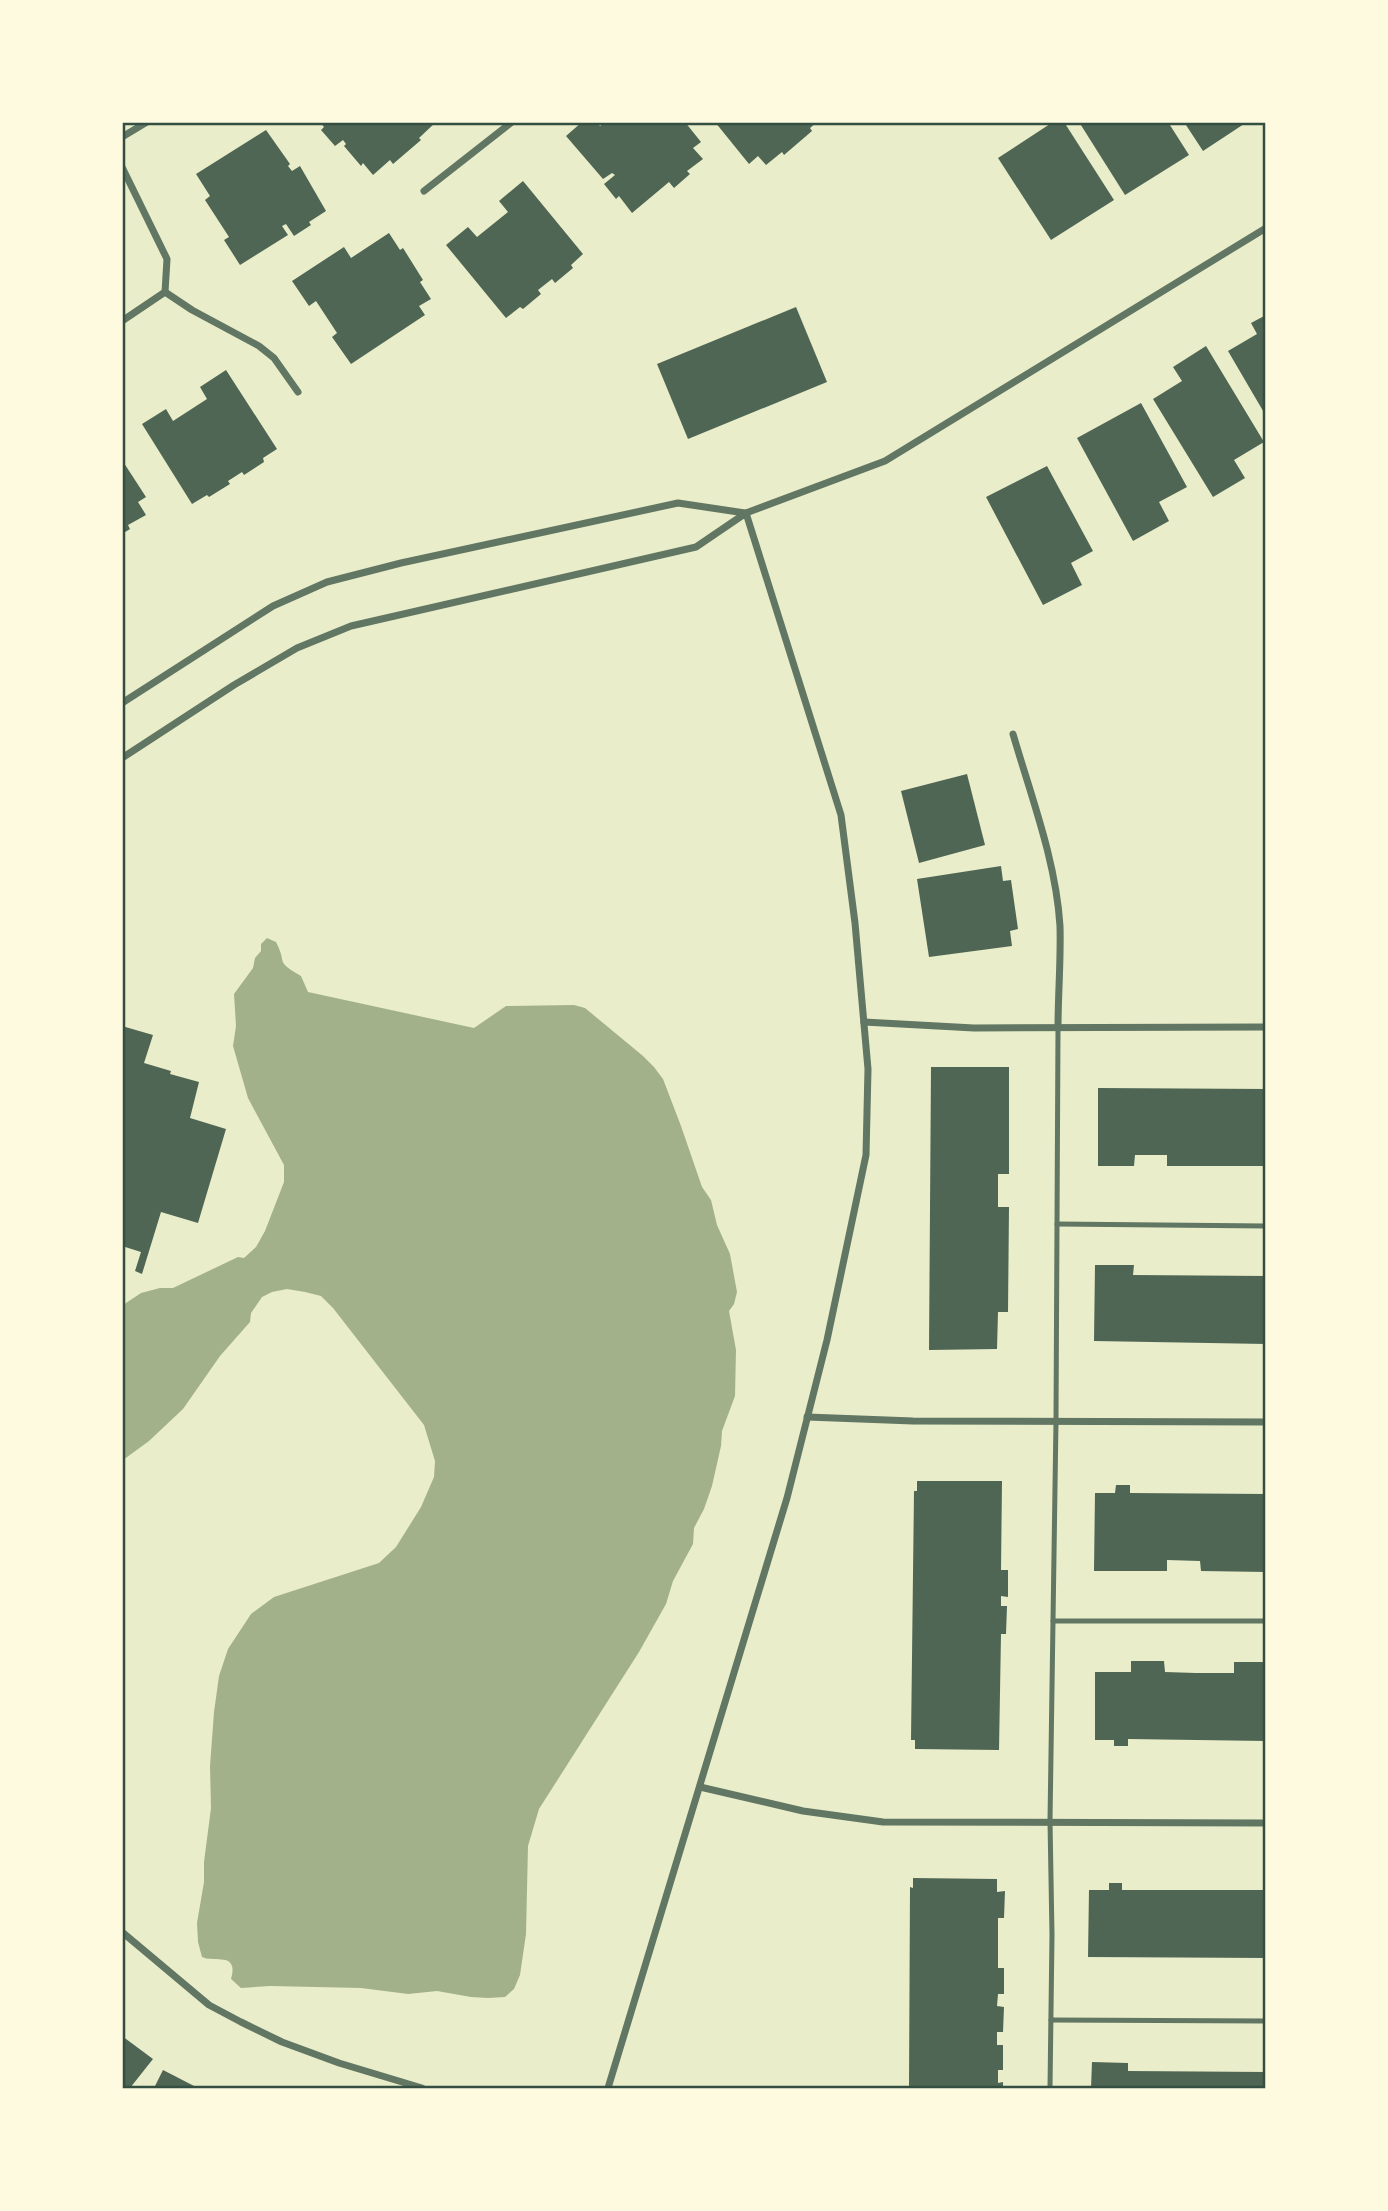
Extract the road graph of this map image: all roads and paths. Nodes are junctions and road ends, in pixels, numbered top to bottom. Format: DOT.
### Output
graph roads {
  1 [pos="146,122"];
  2 [pos="512,122"];
  3 [pos="122,136"];
  4 [pos="122,167"];
  5 [pos="424,191"];
  6 [pos="1265,228"];
  7 [pos="165,292"];
  8 [pos="122,321"];
  9 [pos="298,391"];
  10 [pos="746,513"];
  11 [pos="122,703"];
  12 [pos="1013,734"];
  13 [pos="122,758"];
  14 [pos="864,1022"];
  15 [pos="1265,1027"];
  16 [pos="1058,1028"];
  17 [pos="1057,1224"];
  18 [pos="1265,1226"];
  19 [pos="807,1417"];
  20 [pos="1056,1421"];
  21 [pos="1265,1422"];
  22 [pos="1052,1621"];
  23 [pos="1265,1621"];
  24 [pos="700,1787"];
  25 [pos="1050,1821"];
  26 [pos="1265,1823"];
  27 [pos="122,1932"];
  28 [pos="1051,2020"];
  29 [pos="1265,2021"];
  30 [pos="422,2088"];
  31 [pos="608,2088"];
  32 [pos="1050,2088"];
  1 -- 3 [label="street"];
  2 -- 5 [label="street"];
  4 -- 7 [label="street"];
  6 -- 10 [label="street"];
  7 -- 8 [label="street"];
  7 -- 9 [label="street"];
  10 -- 11 [label="street"];
  10 -- 13 [label="street"];
  10 -- 14 [label="street"];
  12 -- 16 [label="street"];
  14 -- 16 [label="street"];
  14 -- 19 [label="street"];
  15 -- 16 [label="street"];
  16 -- 17 [label="lane"];
  17 -- 18 [label="lane"];
  17 -- 20 [label="lane"];
  19 -- 20 [label="street"];
  19 -- 24 [label="street"];
  20 -- 21 [label="street"];
  20 -- 22 [label="lane"];
  22 -- 23 [label="lane"];
  22 -- 25 [label="lane"];
  24 -- 25 [label="street"];
  24 -- 31 [label="street"];
  25 -- 26 [label="street"];
  25 -- 28 [label="lane"];
  27 -- 30 [label="street"];
  28 -- 29 [label="lane"];
  28 -- 32 [label="lane"];
}
